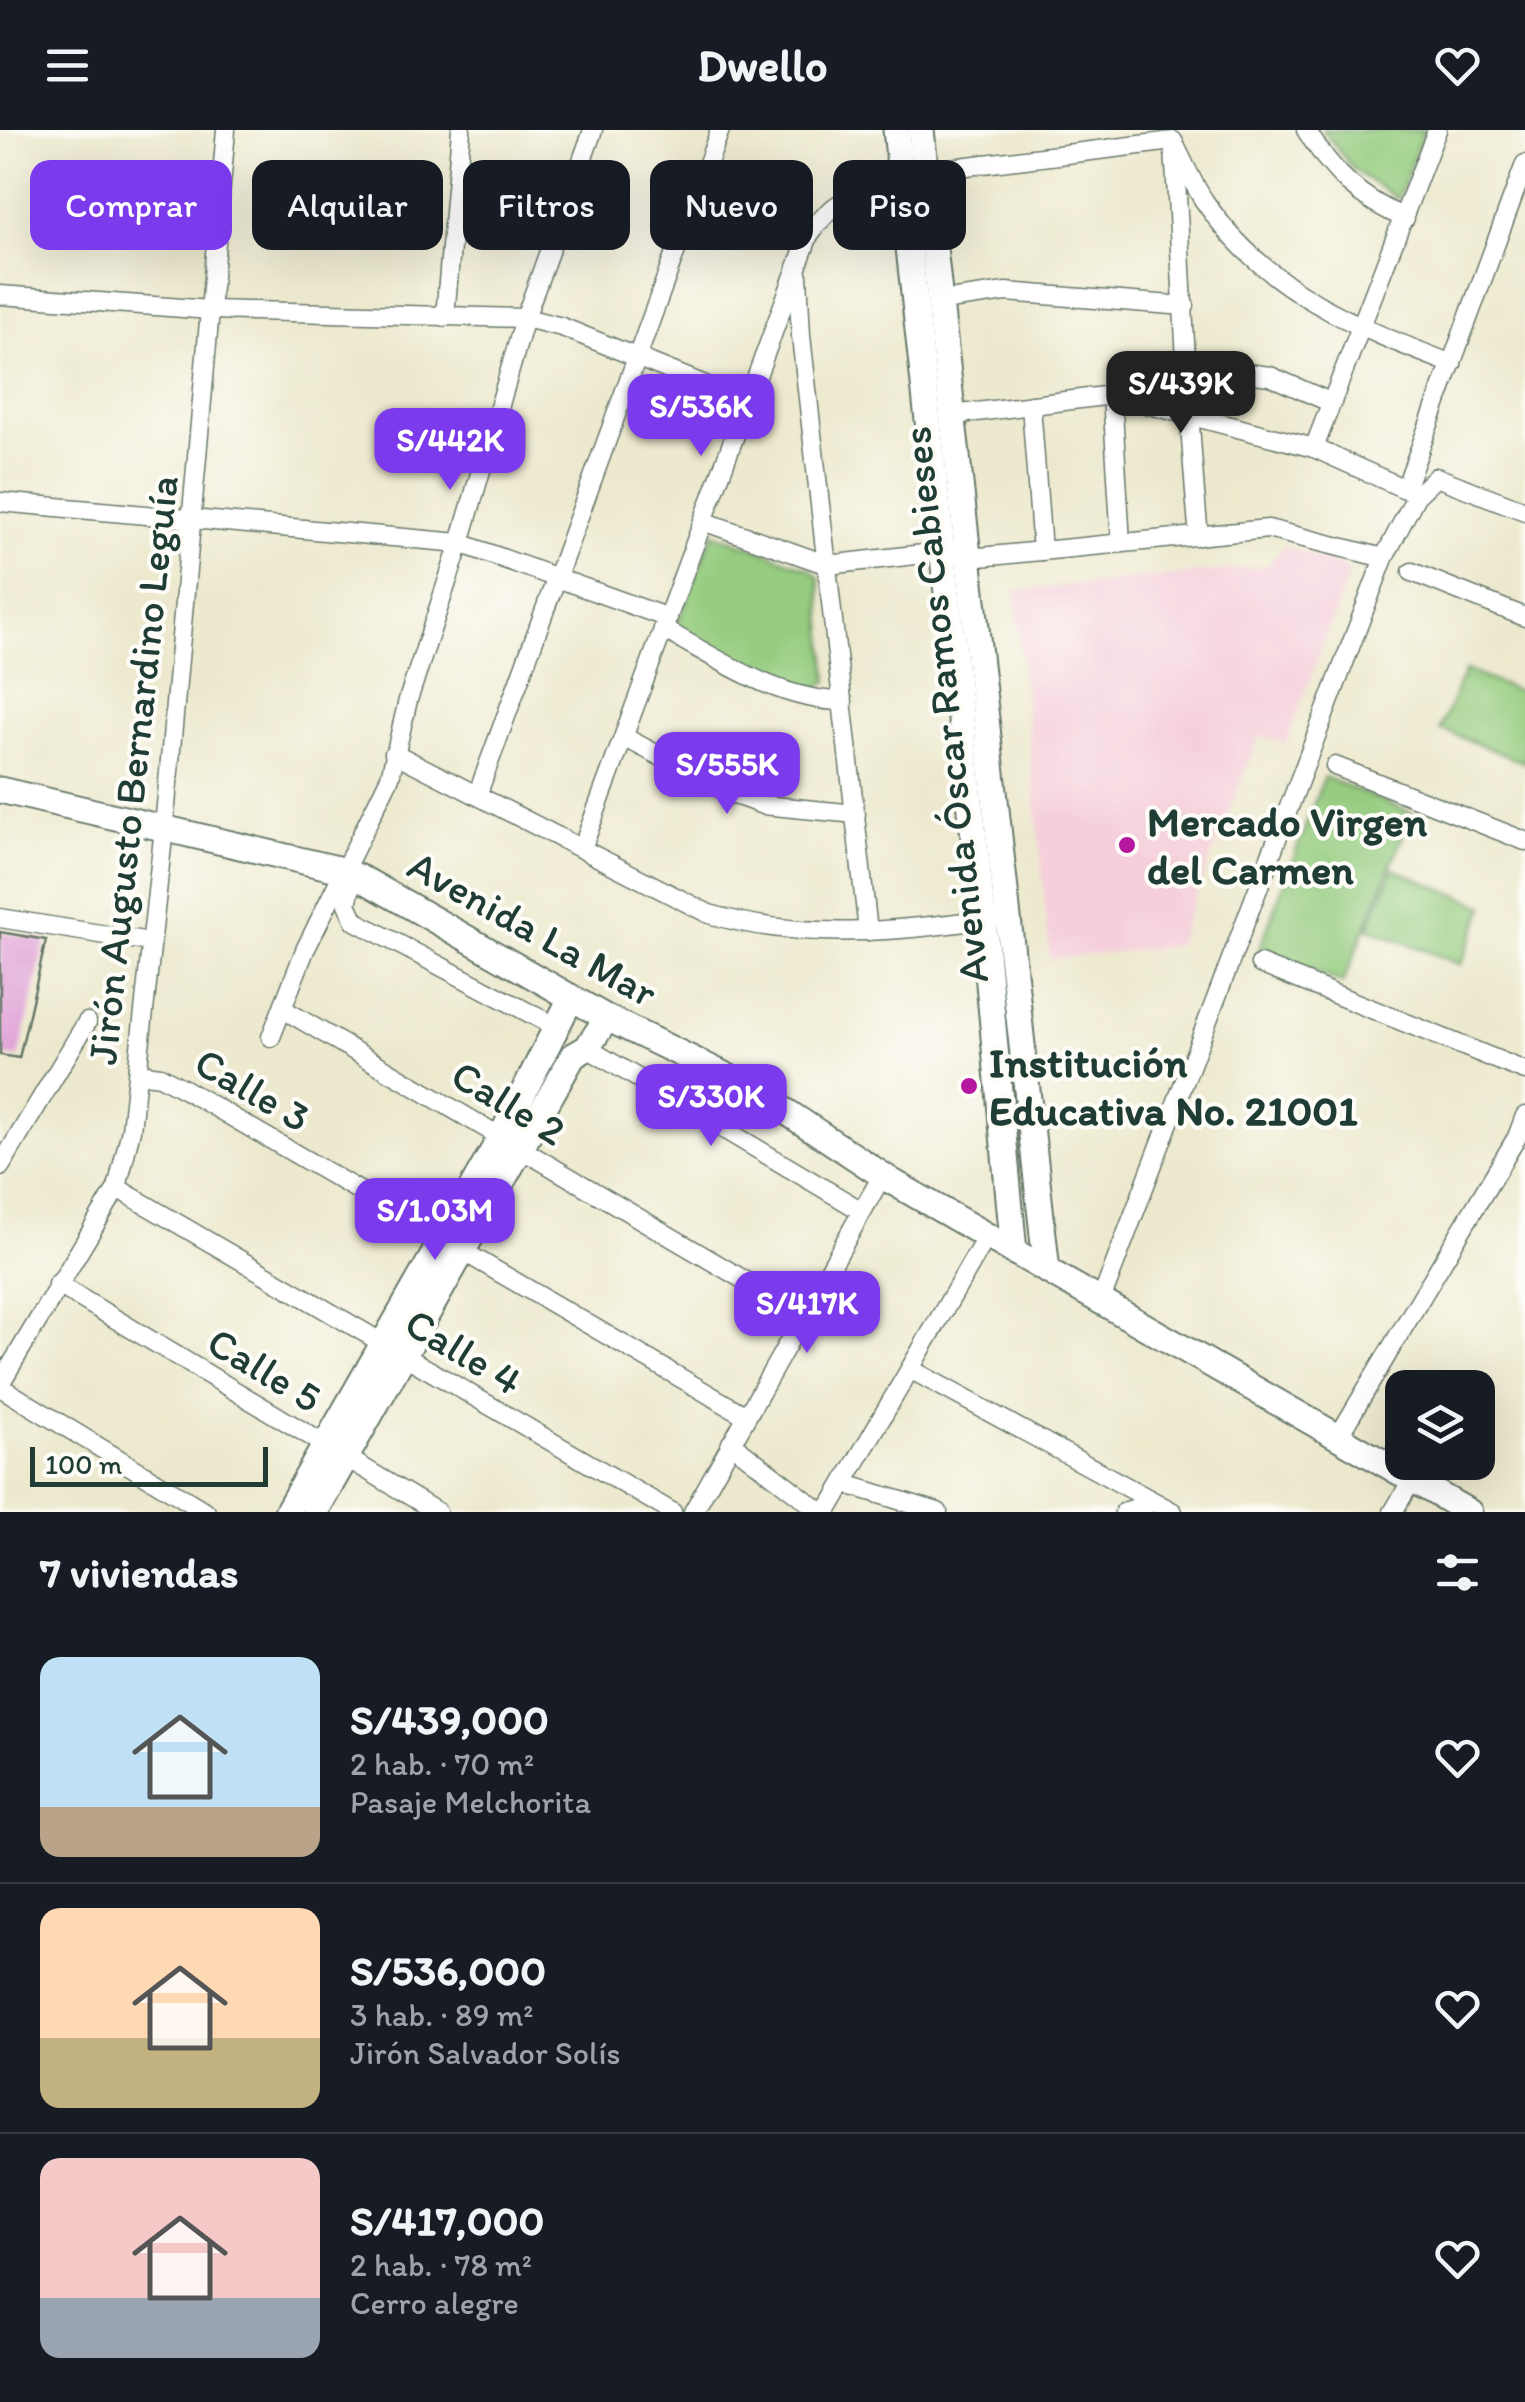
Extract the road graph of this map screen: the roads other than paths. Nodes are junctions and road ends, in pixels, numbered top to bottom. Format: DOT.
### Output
graph roads {
  1 [pos="226,130"];
  2 [pos="462,130"];
  3 [pos="593,130"];
  4 [pos="720,130"];
  5 [pos="734,130"];
  6 [pos="896,130"];
  7 [pos="921,130"];
  8 [pos="1306,130"];
  9 [pos="1437,130"];
  10 [pos="1172,135"];
  11 [pos="710,158"];
  12 [pos="899,160"];
  13 [pos="925,160"];
  14 [pos="1525,164"];
  15 [pos="966,166"];
  16 [pos="833,206"];
  17 [pos="1405,218"];
  18 [pos="909,250"];
  19 [pos="934,250"];
  20 [pos="798,265"];
  21 [pos="0,295"];
  22 [pos="940,301"];
  23 [pos="1185,306"];
  24 [pos="211,310"];
  25 [pos="445,317"];
  26 [pos="524,318"];
  27 [pos="1360,328"];
  28 [pos="639,357"];
  29 [pos="1452,364"];
  30 [pos="1222,370"];
  31 [pos="1112,395"];
  32 [pos="747,402"];
  33 [pos="1332,403"];
  34 [pos="1031,405"];
  35 [pos="1186,413"];
  36 [pos="953,415"];
  37 [pos="1314,448"];
  38 [pos="0,502"];
  39 [pos="1525,511"];
  40 [pos="192,521"];
  41 [pos="704,521"];
  42 [pos="1198,536"];
  43 [pos="460,543"];
  44 [pos="1121,544"];
  45 [pos="1042,551"];
  46 [pos="941,552"];
  47 [pos="969,558"];
  48 [pos="1384,558"];
  49 [pos="828,564"];
  50 [pos="1412,572"];
  51 [pos="558,575"];
  52 [pos="1525,616"];
  53 [pos="666,624"];
  54 [pos="842,701"];
  55 [pos="624,737"];
  56 [pos="394,753"];
  57 [pos="1335,766"];
  58 [pos="0,790"];
  59 [pos="478,793"];
  60 [pos="856,814"];
  61 [pos="164,828"];
  62 [pos="1525,842"];
  63 [pos="583,846"];
  64 [pos="348,873"];
  65 [pos="995,917"];
  66 [pos="0,918"];
  67 [pos="868,930"];
  68 [pos="150,942"];
  69 [pos="1260,964"];
  70 [pos="571,998"];
  71 [pos="283,1009"];
  72 [pos="607,1018"];
  73 [pos="88,1022"];
  74 [pos="554,1026"];
  75 [pos="271,1038"];
  76 [pos="587,1048"];
  77 [pos="1525,1071"];
  78 [pos="138,1073"];
  79 [pos="1525,1116"];
  80 [pos="510,1143"];
  81 [pos="0,1167"];
  82 [pos="882,1176"];
  83 [pos="117,1188"];
  84 [pos="860,1210"];
  85 [pos="987,1236"];
  86 [pos="452,1246"];
  87 [pos="1014,1252"];
  88 [pos="1047,1271"];
  89 [pos="58,1284"];
  90 [pos="1100,1303"];
  91 [pos="802,1314"];
  92 [pos="393,1350"];
  93 [pos="910,1370"];
  94 [pos="0,1386"];
  95 [pos="746,1416"];
  96 [pos="1338,1437"];
  97 [pos="731,1443"];
  98 [pos="335,1452"];
  99 [pos="1385,1464"];
  100 [pos="1412,1480"];
  101 [pos="846,1484"];
  102 [pos="1154,1502"];
  103 [pos="206,1512"];
  104 [pos="287,1512"];
  105 [pos="315,1512"];
  106 [pos="437,1512"];
  107 [pos="672,1512"];
  108 [pos="693,1512"];
  109 [pos="824,1512"];
  110 [pos="938,1512"];
  111 [pos="1124,1512"];
  112 [pos="1173,1512"];
  113 [pos="1393,1512"];
  114 [pos="1469,1512"];
  1 -- 24 [label="street, Jirón Augusto Bernardino Leguía"];
  2 -- 25 [label="street"];
  3 -- 26 [label="street"];
  4 -- 11 [label="street"];
  5 -- 11 [label="street"];
  6 -- 12 [label="street, Avenida Óscar Ramos Cabieses"];
  7 -- 13 [label="street, Avenida Óscar Ramos Cabieses"];
  8 -- 17 [label="street"];
  9 -- 17 [label="street"];
  10 -- 15 [label="street"];
  10 -- 23 [label="street"];
  10 -- 27 [label="street"];
  11 -- 28 [label="street"];
  14 -- 29 [label="street"];
  16 -- 20 [label="street"];
  17 -- 27 [label="street"];
  18 -- 46 [label="street, Avenida Óscar Ramos Cabieses"];
  19 -- 22 [label="street, Avenida Óscar Ramos Cabieses"];
  20 -- 32 [label="street"];
  20 -- 49 [label="street"];
  21 -- 24 [label="street"];
  22 -- 23 [label="street"];
  22 -- 36 [label="street, Avenida Óscar Ramos Cabieses"];
  23 -- 35 [label="street"];
  24 -- 25 [label="street"];
  24 -- 40 [label="street, Jirón Augusto Bernardino Leguía"];
  25 -- 26 [label="street"];
  26 -- 28 [label="street"];
  26 -- 43 [label="street"];
  27 -- 29 [label="street"];
  27 -- 33 [label="street"];
  28 -- 32 [label="street"];
  28 -- 51 [label="street"];
  29 -- 37 [label="street"];
  30 -- 33 [label="street"];
  31 -- 34 [label="street"];
  31 -- 35 [label="street"];
  31 -- 44 [label="street"];
  32 -- 41 [label="street"];
  33 -- 37 [label="street"];
  34 -- 36 [label="street"];
  34 -- 45 [label="street"];
  35 -- 37 [label="street"];
  35 -- 42 [label="street"];
  36 -- 47 [label="street, Avenida Óscar Ramos Cabieses"];
  38 -- 40 [label="street"];
  39 -- 48 [label="street"];
  40 -- 43 [label="street"];
  40 -- 61 [label="street, Jirón Augusto Bernardino Leguía"];
  41 -- 49 [label="street"];
  41 -- 53 [label="street"];
  42 -- 44 [label="street"];
  42 -- 48 [label="street"];
  43 -- 51 [label="street"];
  43 -- 56 [label="street"];
  44 -- 45 [label="street"];
  45 -- 47 [label="street"];
  46 -- 47 [label="street"];
  46 -- 49 [label="street"];
  46 -- 65 [label="street, Avenida Óscar Ramos Cabieses"];
  47 -- 65 [label="street, Avenida Óscar Ramos Cabieses"];
  48 -- 90 [label="street"];
  49 -- 54 [label="street"];
  50 -- 52 [label="street"];
  51 -- 53 [label="street"];
  51 -- 59 [label="street"];
  53 -- 54 [label="street"];
  53 -- 55 [label="street"];
  54 -- 60 [label="street"];
  55 -- 60 [label="street"];
  55 -- 63 [label="street"];
  56 -- 59 [label="street"];
  56 -- 64 [label="street"];
  57 -- 62 [label="street"];
  58 -- 61 [label="street, Avenida La Mar"];
  59 -- 63 [label="street"];
  60 -- 67 [label="street"];
  61 -- 64 [label="street, Avenida La Mar"];
  61 -- 68 [label="street, Jirón Augusto Bernardino Leguía"];
  63 -- 67 [label="street"];
  64 -- 70 [label="street, Avenida La Mar"];
  64 -- 71 [label="street"];
  64 -- 74 [label="street"];
  65 -- 67 [label="street"];
  65 -- 87 [label="street, Avenida Óscar Ramos Cabieses"];
  65 -- 88 [label="street, Avenida Óscar Ramos Cabieses"];
  66 -- 68 [label="street"];
  68 -- 78 [label="street, Jirón Augusto Bernardino Leguía"];
  69 -- 77 [label="street"];
  70 -- 72 [label="street, Avenida La Mar"];
  70 -- 74 [label="street"];
  71 -- 75 [label="street"];
  71 -- 80 [label="street, Calle 2"];
  72 -- 76 [label="street"];
  72 -- 82 [label="street, Avenida La Mar"];
  73 -- 81 [label="street"];
  74 -- 80 [label="street"];
  76 -- 80 [label="street"];
  76 -- 84 [label="street"];
  78 -- 83 [label="street, Jirón Augusto Bernardino Leguía"];
  78 -- 86 [label="street, Calle 3"];
  79 -- 96 [label="street"];
  80 -- 86 [label="street"];
  80 -- 91 [label="street, Calle 2"];
  82 -- 84 [label="street"];
  82 -- 85 [label="street, Avenida La Mar"];
  83 -- 89 [label="street, Jirón Augusto Bernardino Leguía"];
  83 -- 92 [label="street, Calle 4"];
  84 -- 91 [label="street"];
  85 -- 87 [label="street, Avenida La Mar"];
  85 -- 93 [label="street"];
  86 -- 92 [label="street"];
  86 -- 95 [label="street, Calle 3"];
  87 -- 88 [label="street, Avenida La Mar"];
  88 -- 90 [label="street, Avenida La Mar"];
  89 -- 94 [label="street, Jirón Augusto Bernardino Leguía"];
  89 -- 98 [label="street, Calle 5"];
  90 -- 96 [label="street, Avenida La Mar"];
  91 -- 95 [label="street"];
  92 -- 98 [label="street"];
  92 -- 107 [label="street, Calle 4"];
  93 -- 101 [label="street"];
  93 -- 102 [label="street"];
  94 -- 103 [label="street"];
  95 -- 97 [label="street"];
  96 -- 99 [label="street, Avenida La Mar"];
  97 -- 108 [label="street"];
  97 -- 109 [label="street"];
  98 -- 104 [label="street"];
  98 -- 105 [label="street"];
  98 -- 106 [label="street, Calle 5"];
  100 -- 113 [label="street"];
  100 -- 114 [label="street, Avenida La Mar"];
  101 -- 109 [label="street"];
  101 -- 110 [label="street"];
  102 -- 111 [label="street"];
  102 -- 112 [label="street"];
}
